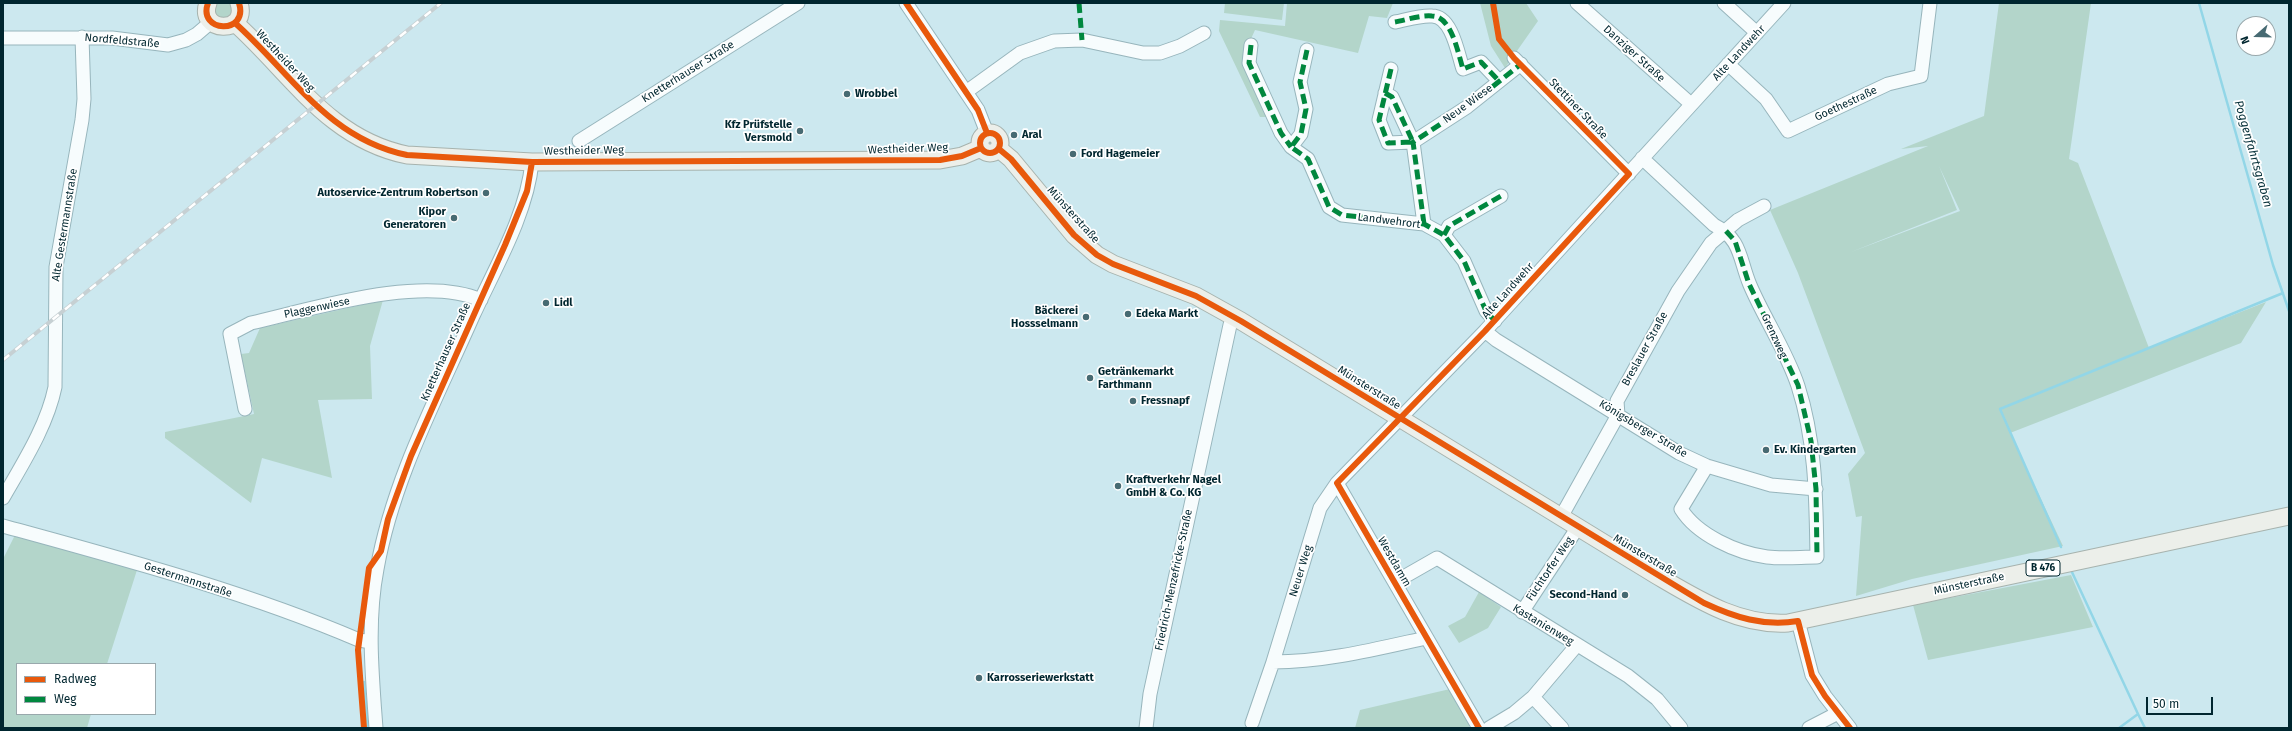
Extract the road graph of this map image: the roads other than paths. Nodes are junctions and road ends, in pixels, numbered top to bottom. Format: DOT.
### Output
graph roads {
  1 [pos="208,3"];
  2 [pos="239,3"];
  3 [pos="798,3"];
  4 [pos="906,3"];
  5 [pos="1577,3"];
  6 [pos="1724,3"];
  7 [pos="1784,3"];
  8 [pos="1930,3"];
  9 [pos="211,22"];
  10 [pos="1395,22"];
  11 [pos="235,23"];
  12 [pos="1204,33"];
  13 [pos="1757,33"];
  14 [pos="82,37"];
  15 [pos="3,38"];
  16 [pos="1252,45"];
  17 [pos="1307,50"];
  18 [pos="1517,61"];
  19 [pos="1728,64"];
  20 [pos="1391,69"];
  21 [pos="1500,81"];
  22 [pos="966,92"];
  23 [pos="1386,94"];
  24 [pos="1691,104"];
  25 [pos="579,141"];
  26 [pos="984,141"];
  27 [pos="1412,142"];
  28 [pos="1291,147"];
  29 [pos="1642,158"];
  30 [pos="532,162"];
  31 [pos="1629,174"];
  32 [pos="1501,196"];
  33 [pos="1764,206"];
  34 [pos="1424,224"];
  35 [pos="1726,231"];
  36 [pos="1444,235"];
  37 [pos="481,300"];
  38 [pos="1233,316"];
  39 [pos="1495,321"];
  40 [pos="1485,332"];
  41 [pos="245,409"];
  42 [pos="1618,415"];
  43 [pos="1399,418"];
  44 [pos="1707,466"];
  45 [pos="1337,483"];
  46 [pos="1816,489"];
  47 [pos="3,498"];
  48 [pos="2289,516"];
  49 [pos="1561,517"];
  50 [pos="3,526"];
  51 [pos="1578,527"];
  52 [pos="1395,582"];
  53 [pos="1522,612"];
  54 [pos="1798,621"];
  55 [pos="1426,638"];
  56 [pos="371,642"];
  57 [pos="1577,645"];
  58 [pos="1273,662"];
  59 [pos="1533,697"];
  60 [pos="1838,713"];
  61 [pos="1252,723"];
  62 [pos="376,728"];
  63 [pos="1146,728"];
  64 [pos="1479,728"];
  65 [pos="1490,728"];
  66 [pos="1562,728"];
  67 [pos="1681,728"];
  68 [pos="1809,728"];
  69 [pos="1850,728"];
  1 -- 9 [label="main road"];
  2 -- 11 [label="main road"];
  3 -- 25 [label="street, Knetterhauser Straße"];
  4 -- 22 [label="street"];
  5 -- 24 [label="street, Danziger Straße"];
  6 -- 13 [label="street"];
  7 -- 13 [label="street, Alte Landwehr"];
  8 -- 19 [label="street, Goethestraße"];
  9 -- 11 [label="main road"];
  9 -- 14 [label="street, Nordfeldstraße"];
  10 -- 21 [label="street"];
  11 -- 30 [label="main road, Westheider Weg"];
  12 -- 22 [label="street"];
  13 -- 19 [label="street, Alte Landwehr"];
  14 -- 15 [label="street, Nordfeldstraße"];
  14 -- 47 [label="street, Alte Gestermannstraße"];
  16 -- 28 [label="street, Landwehrort"];
  17 -- 28 [label="street"];
  18 -- 21 [label="street, Neue Wiese"];
  18 -- 31 [label="street, Stettiner Straße"];
  19 -- 24 [label="street, Alte Landwehr"];
  20 -- 23 [label="street"];
  21 -- 27 [label="street, Neue Wiese"];
  22 -- 26 [label="street"];
  23 -- 27 [label="street"];
  23 -- 27 [label="street"];
  24 -- 29 [label="street, Alte Landwehr"];
  26 -- 30 [label="main road, Westheider Weg"];
  26 -- 38 [label="main road, Münsterstraße / B 476"];
  27 -- 34 [label="street"];
  28 -- 34 [label="street, Landwehrort"];
  29 -- 31 [label="street, Alte Landwehr"];
  29 -- 35 [label="street, Grenzweg"];
  30 -- 37 [label="street, Knetterhauser Straße"];
  31 -- 39 [label="street, Alte Landwehr"];
  32 -- 36 [label="street"];
  33 -- 35 [label="street, Breslauer Straße"];
  34 -- 36 [label="street, Landwehrort"];
  35 -- 42 [label="street, Breslauer Straße"];
  35 -- 46 [label="street, Grenzweg"];
  36 -- 39 [label="street, Landwehrort"];
  37 -- 41 [label="street, Plaggenwiese"];
  37 -- 56 [label="street, Knetterhauser Straße"];
  38 -- 43 [label="main road, Münsterstraße / B 476"];
  38 -- 63 [label="street, Friedrich-Menzefricke-Straße"];
  39 -- 40 [label="street, Alte Landwehr"];
  40 -- 42 [label="street, Königsberger Straße"];
  40 -- 43 [label="street, Alte Landwehr"];
  42 -- 44 [label="street, Königsberger Straße"];
  42 -- 49 [label="street, Breslauer Straße"];
  43 -- 45 [label="street"];
  43 -- 49 [label="main road, Münsterstraße / B 476"];
  44 -- 46 [label="street, Königsberger Straße"];
  44 -- 46 [label="street, Grenzweg"];
  45 -- 52 [label="street, Westdamm"];
  45 -- 58 [label="street, Neuer Weg"];
  48 -- 54 [label="main road, Münsterstraße / B 476"];
  49 -- 51 [label="main road, Münsterstraße / B 476"];
  50 -- 56 [label="street, Gestermannstraße"];
  51 -- 53 [label="street, Füchtorfer Weg"];
  51 -- 54 [label="main road, Münsterstraße / B 476"];
  52 -- 53 [label="street, Kastanienweg"];
  52 -- 55 [label="street, Westdamm"];
  53 -- 57 [label="street, Kastanienweg"];
  54 -- 60 [label="street"];
  55 -- 58 [label="street"];
  55 -- 64 [label="street, Westdamm"];
  56 -- 62 [label="street, Knetterhauser Straße"];
  57 -- 59 [label="street"];
  57 -- 67 [label="street, Kastanienweg"];
  58 -- 61 [label="street, Neuer Weg"];
  59 -- 65 [label="street"];
  59 -- 66 [label="street"];
  60 -- 68 [label="street"];
  60 -- 69 [label="street"];
}
